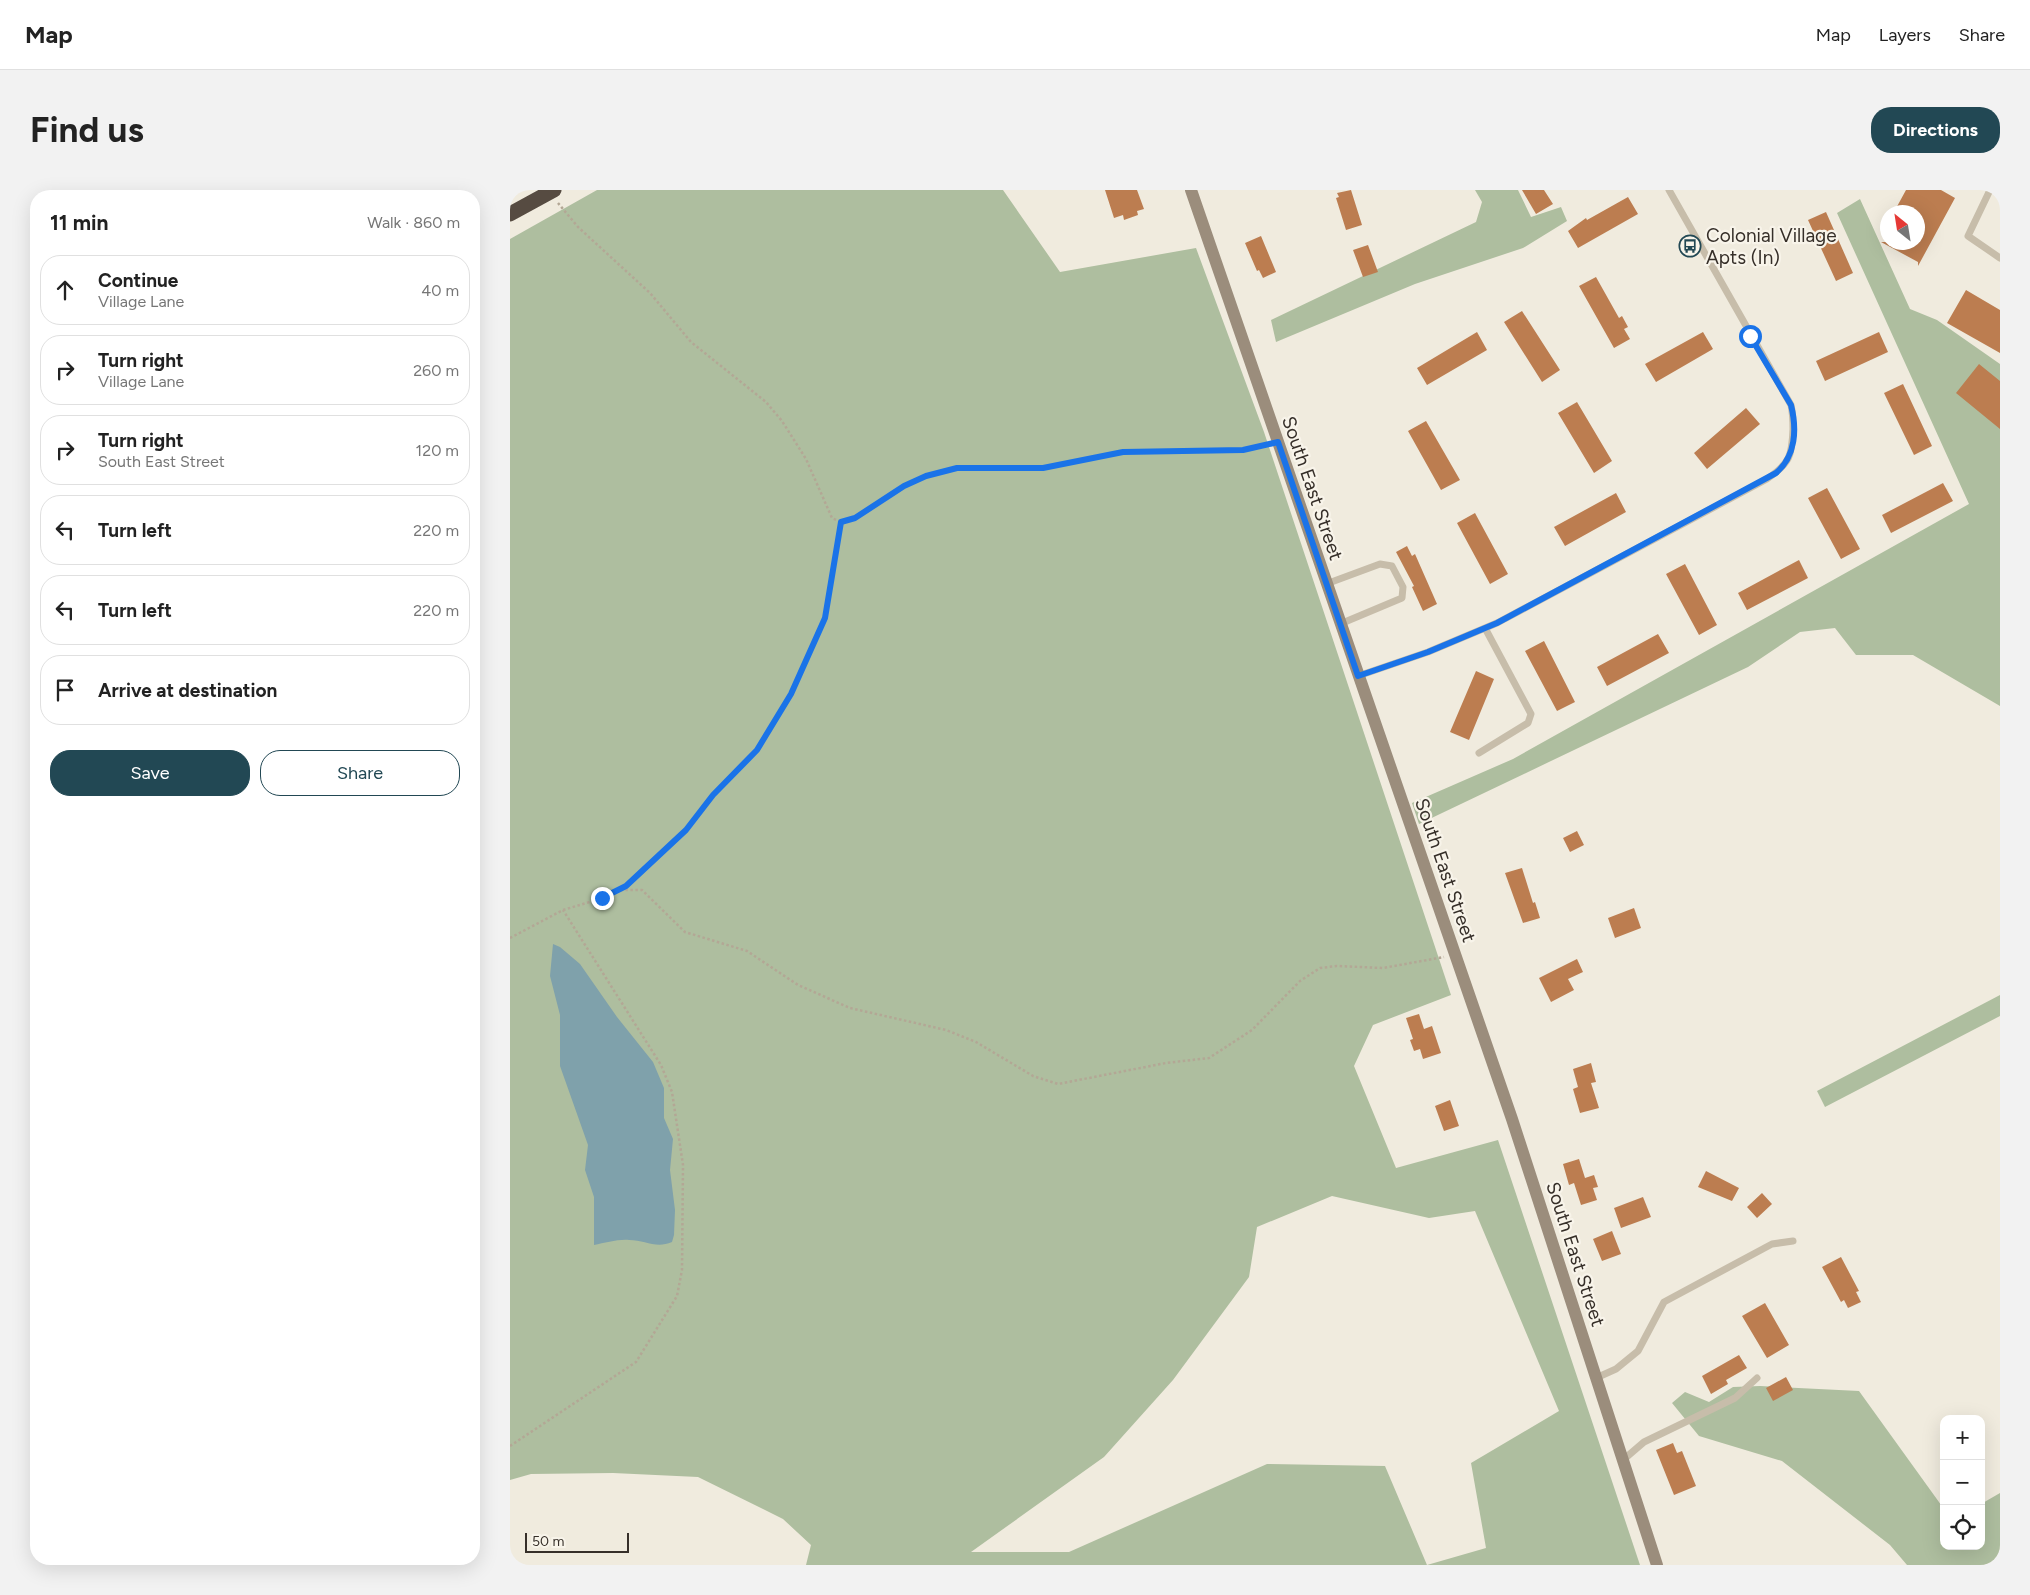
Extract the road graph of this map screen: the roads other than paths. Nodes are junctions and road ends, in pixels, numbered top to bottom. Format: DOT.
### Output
graph roads {
  1 [pos="1191,190"];
  2 [pos="1668,190"];
  3 [pos="1990,190"];
  4 [pos="552,191"];
  5 [pos="510,214"];
  6 [pos="2000,258"];
  7 [pos="1326,584"];
  8 [pos="1340,624"];
  9 [pos="1485,628"];
  10 [pos="1358,676"];
  11 [pos="1479,753"];
  12 [pos="1793,1241"];
  13 [pos="1596,1378"];
  14 [pos="1757,1378"];
  15 [pos="1623,1460"];
  16 [pos="1657,1565"];
  1 -- 7 [label="main road, South East Street"];
  2 -- 9 [label="lane"];
  3 -- 6 [label="lane"];
  4 -- 5 [label="highway"];
  7 -- 8 [label="main road, South East Street"];
  7 -- 8 [label="lane"];
  8 -- 10 [label="main road, South East Street"];
  9 -- 10 [label="lane"];
  9 -- 11 [label="lane"];
  10 -- 13 [label="main road, South East Street"];
  12 -- 13 [label="lane"];
  13 -- 15 [label="main road, South East Street"];
  14 -- 15 [label="lane"];
  15 -- 16 [label="main road, South East Street"];
}
